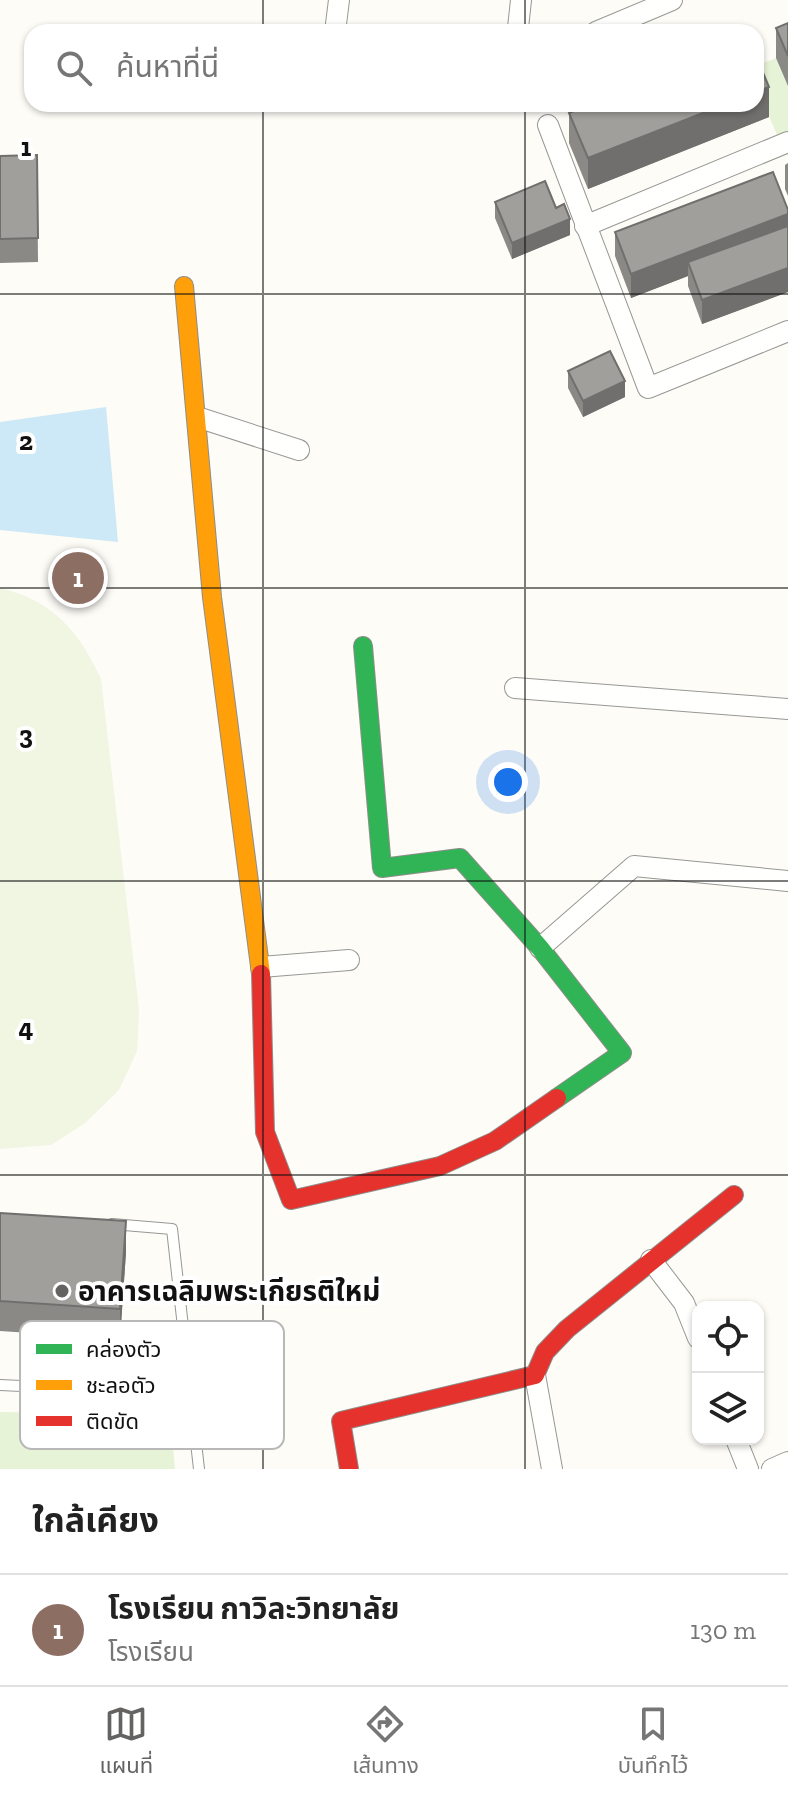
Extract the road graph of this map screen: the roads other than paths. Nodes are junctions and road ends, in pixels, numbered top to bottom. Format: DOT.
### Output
graph roads {
  1 [pos="339,0"];
  2 [pos="521,0"];
  3 [pos="672,0"];
  4 [pos="336,24"];
  5 [pos="518,24"];
  6 [pos="615,24"];
  7 [pos="548,125"];
  8 [pos="788,142"];
  9 [pos="585,226"];
  10 [pos="184,286"];
  11 [pos="788,331"];
  12 [pos="197,417"];
  13 [pos="299,450"];
  14 [pos="363,646"];
  15 [pos="515,688"];
  16 [pos="788,709"];
  17 [pos="788,881"];
  18 [pos="540,948"];
  19 [pos="349,960"];
  20 [pos="261,967"];
  21 [pos="734,1195"];
  22 [pos="94,1222"];
  23 [pos="651,1260"];
  24 [pos="183,1321"];
  25 [pos="692,1323"];
  26 [pos="535,1375"];
  27 [pos="0,1385"];
  28 [pos="20,1386"];
  29 [pos="738,1445"];
  30 [pos="197,1449"];
  31 [pos="788,1462"];
  32 [pos="199,1469"];
  33 [pos="349,1469"];
  34 [pos="552,1469"];
  35 [pos="748,1469"];
  36 [pos="772,1469"];
  1 -- 4 [label="street"];
  2 -- 5 [label="street"];
  3 -- 6 [label="street"];
  7 -- 9 [label="street"];
  8 -- 9 [label="street"];
  9 -- 11 [label="street"];
  10 -- 12 [label="street"];
  12 -- 13 [label="street"];
  12 -- 20 [label="street"];
  14 -- 18 [label="street"];
  15 -- 16 [label="street"];
  17 -- 18 [label="street"];
  18 -- 20 [label="street"];
  19 -- 20 [label="street"];
  21 -- 23 [label="street"];
  22 -- 24 [label="lane"];
  23 -- 25 [label="street"];
  23 -- 26 [label="street"];
  26 -- 33 [label="street"];
  26 -- 34 [label="street"];
  27 -- 28 [label="lane"];
  29 -- 35 [label="street"];
  30 -- 32 [label="lane"];
  31 -- 36 [label="street"];
}
